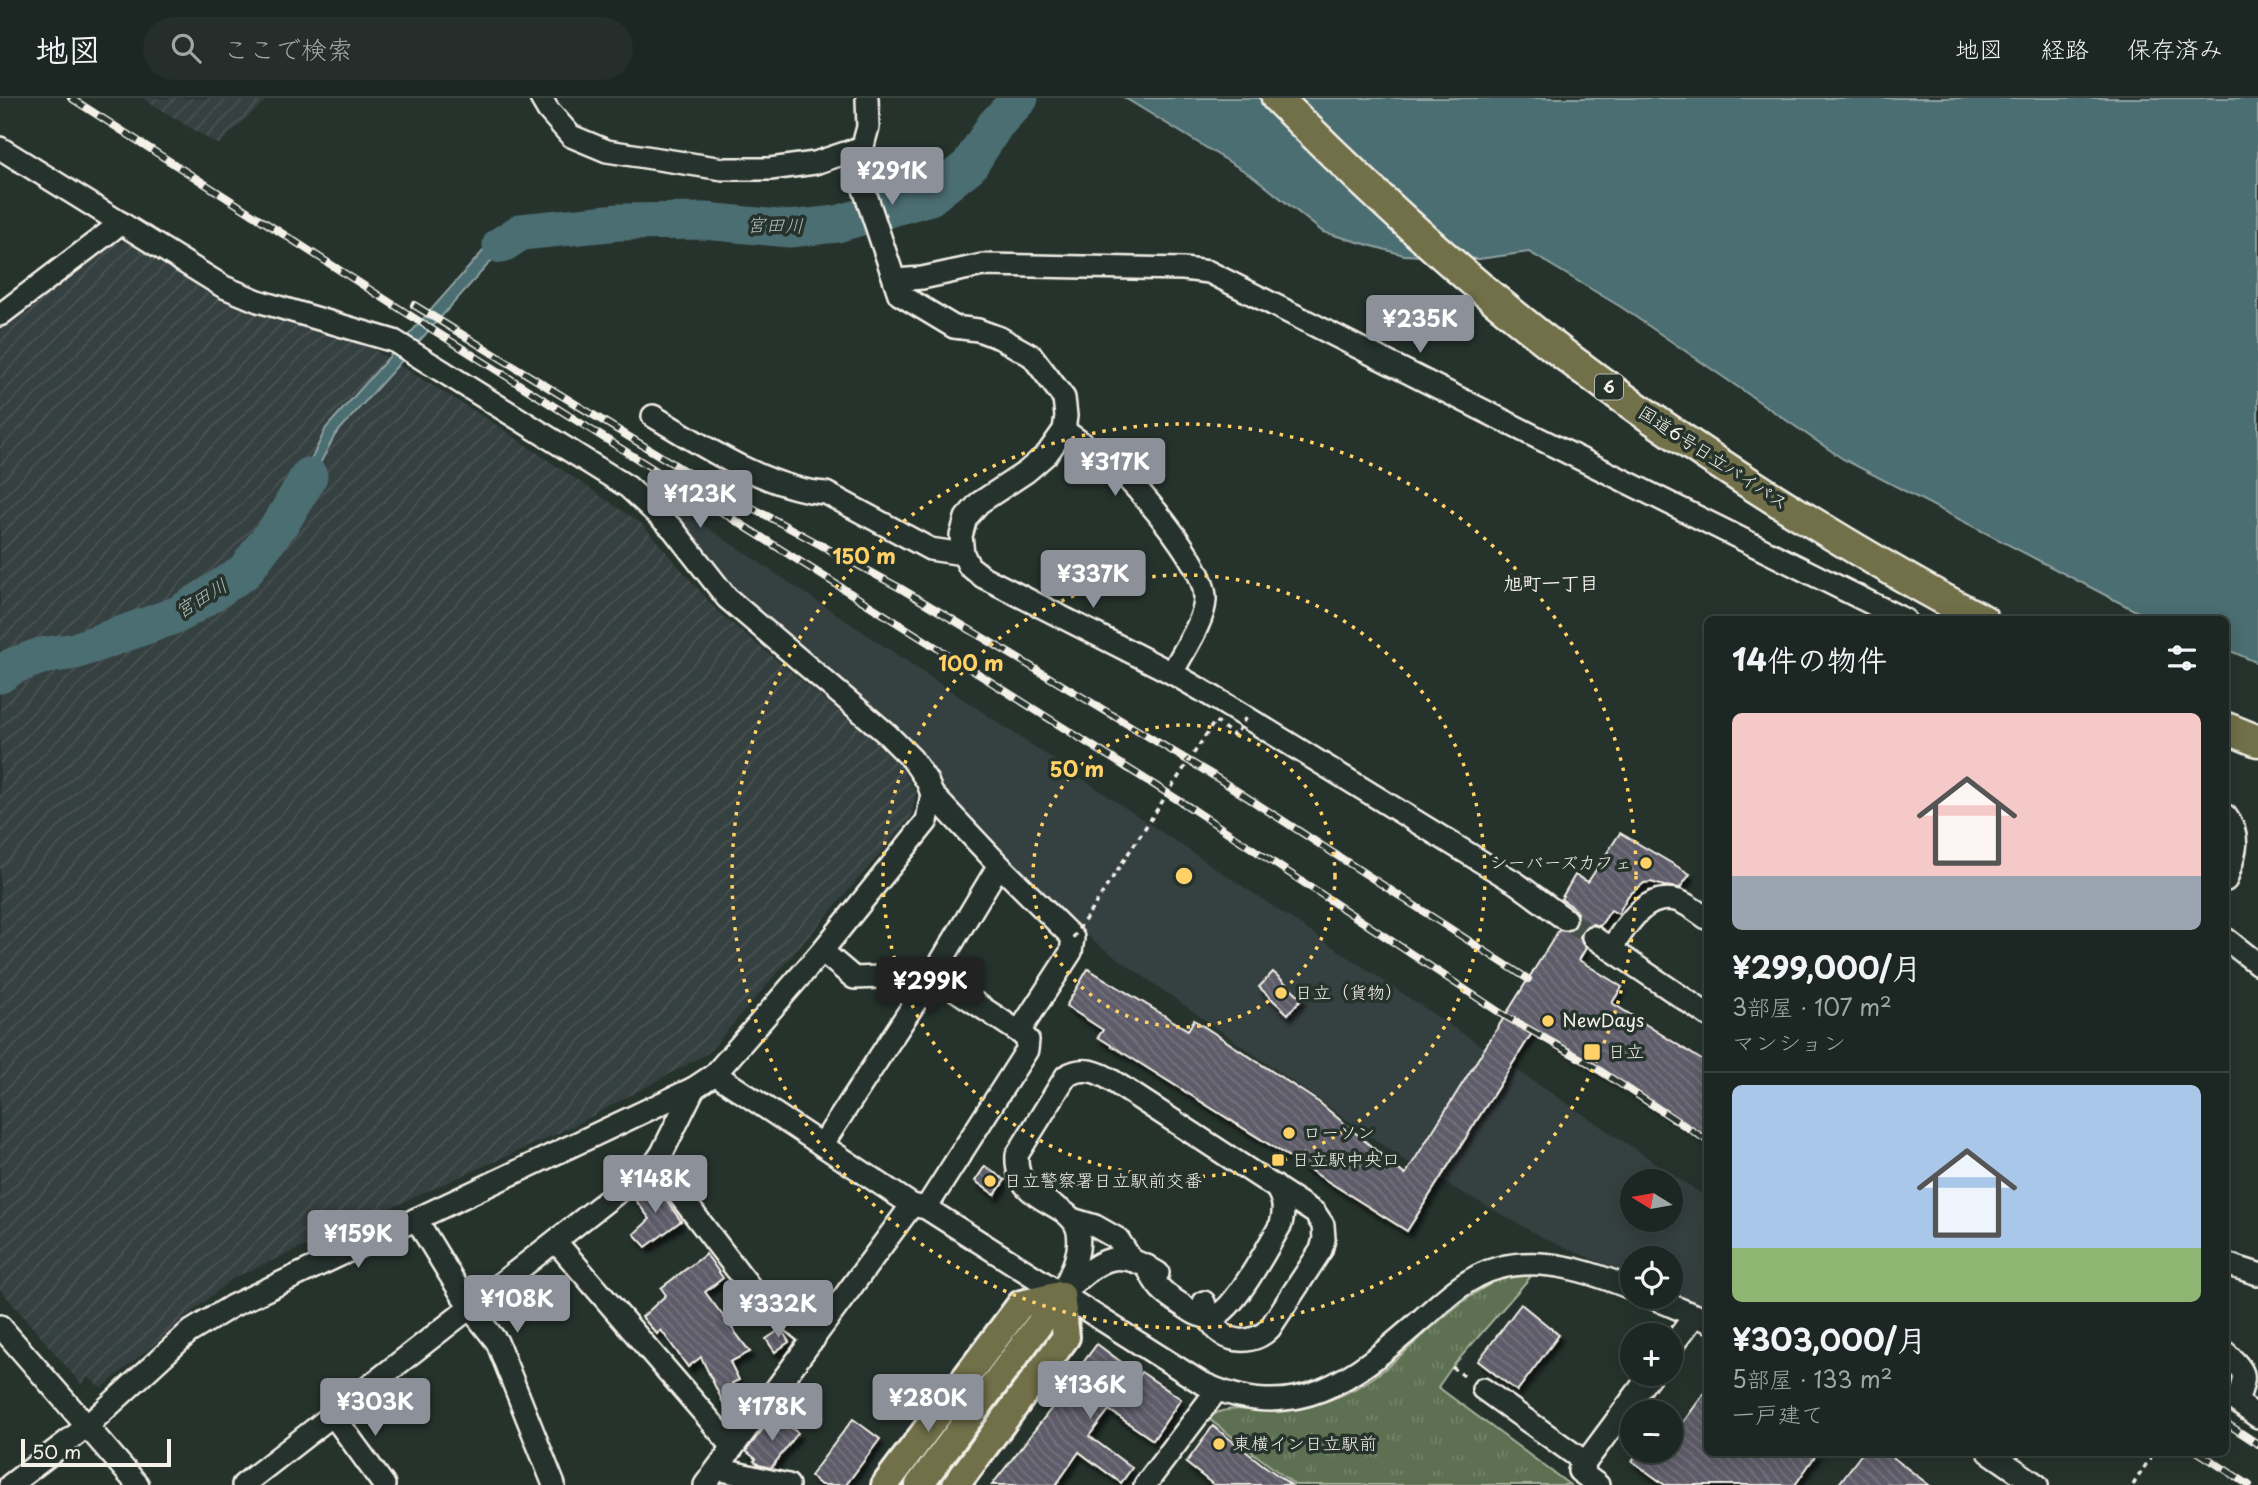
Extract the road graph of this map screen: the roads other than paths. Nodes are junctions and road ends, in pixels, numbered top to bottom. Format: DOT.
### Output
graph roads {
  1 [pos="541,98"];
  2 [pos="867,98"];
  3 [pos="1277,98"];
  4 [pos="863,147"];
  5 [pos="0,148"];
  6 [pos="121,223"];
  7 [pos="895,280"];
  8 [pos="0,315"];
  9 [pos="653,416"];
  10 [pos="1064,430"];
  11 [pos="963,554"];
  12 [pos="1897,616"];
  13 [pos="1976,616"];
  14 [pos="1172,673"];
  15 [pos="2229,730"];
  16 [pos="2258,741"];
  17 [pos="932,794"];
  18 [pos="2229,820"];
  19 [pos="999,865"];
  20 [pos="2229,872"];
  21 [pos="1704,917"];
  22 [pos="1565,919"];
  23 [pos="1593,937"];
  24 [pos="1611,950"];
  25 [pos="822,951"];
  26 [pos="933,975"];
  27 [pos="1704,1012"];
  28 [pos="1019,1032"];
  29 [pos="715,1074"];
  30 [pos="694,1088"];
  31 [pos="822,1145"];
  32 [pos="655,1163"];
  33 [pos="1273,1185"];
  34 [pos="919,1206"];
  35 [pos="416,1219"];
  36 [pos="1072,1219"];
  37 [pos="556,1242"];
  38 [pos="1139,1262"];
  39 [pos="2229,1265"];
  40 [pos="2258,1274"];
  41 [pos="1620,1284"];
  42 [pos="1061,1295"];
  43 [pos="470,1308"];
  44 [pos="1207,1309"];
  45 [pos="1680,1309"];
  46 [pos="1702,1318"];
  47 [pos="0,1326"];
  48 [pos="1683,1336"];
  49 [pos="814,1339"];
  50 [pos="2229,1356"];
  51 [pos="1642,1386"];
  52 [pos="1483,1389"];
  53 [pos="1217,1390"];
  54 [pos="333,1415"];
  55 [pos="2258,1416"];
  56 [pos="86,1427"];
  57 [pos="733,1447"];
  58 [pos="1995,1456"];
  59 [pos="1585,1462"];
  60 [pos="711,1477"];
  61 [pos="10,1485"];
  62 [pos="138,1485"];
  63 [pos="243,1485"];
  64 [pos="384,1485"];
  65 [pos="554,1485"];
  66 [pos="788,1485"];
  67 [pos="885,1485"];
  68 [pos="919,1485"];
  69 [pos="956,1485"];
  70 [pos="1145,1485"];
  71 [pos="1598,1485"];
  72 [pos="2037,1485"];
  1 -- 4 [label="street"];
  2 -- 4 [label="street"];
  3 -- 13 [label="highway, 国道6号日立バイパス / 6"];
  4 -- 7 [label="street"];
  5 -- 6 [label="street"];
  6 -- 8 [label="street"];
  6 -- 17 [label="street"];
  7 -- 10 [label="street"];
  7 -- 12 [label="street"];
  9 -- 11 [label="street"];
  10 -- 11 [label="street"];
  10 -- 14 [label="street"];
  11 -- 14 [label="street"];
  14 -- 22 [label="street"];
  15 -- 16 [label="highway"];
  17 -- 19 [label="street"];
  17 -- 25 [label="street"];
  18 -- 20 [label="street"];
  19 -- 26 [label="street"];
  19 -- 28 [label="street"];
  21 -- 24 [label="street"];
  23 -- 24 [label="street"];
  24 -- 27 [label="street"];
  25 -- 26 [label="street"];
  25 -- 29 [label="street"];
  26 -- 28 [label="street"];
  26 -- 31 [label="street"];
  28 -- 34 [label="street"];
  29 -- 30 [label="street"];
  29 -- 31 [label="street"];
  30 -- 32 [label="street"];
  30 -- 35 [label="street"];
  31 -- 34 [label="street"];
  32 -- 37 [label="street"];
  32 -- 49 [label="street"];
  33 -- 36 [label="street"];
  33 -- 44 [label="street"];
  33 -- 44 [label="street"];
  34 -- 42 [label="street"];
  34 -- 49 [label="street"];
  35 -- 43 [label="street"];
  35 -- 56 [label="street"];
  36 -- 38 [label="street"];
  36 -- 42 [label="street"];
  37 -- 43 [label="street"];
  37 -- 57 [label="street"];
  38 -- 42 [label="street"];
  38 -- 44 [label="street"];
  39 -- 40 [label="street"];
  41 -- 53 [label="street"];
  42 -- 53 [label="street"];
  42 -- 67 [label="main road"];
  42 -- 68 [label="main road"];
  42 -- 69 [label="main road"];
  43 -- 54 [label="street"];
  43 -- 65 [label="street"];
  45 -- 46 [label="street"];
  46 -- 48 [label="street"];
  47 -- 56 [label="street"];
  49 -- 57 [label="street"];
  50 -- 55 [label="street"];
  51 -- 59 [label="street"];
  52 -- 59 [label="street"];
  53 -- 70 [label="street"];
  54 -- 63 [label="street"];
  54 -- 64 [label="street"];
  56 -- 61 [label="street"];
  56 -- 62 [label="street"];
  57 -- 60 [label="street"];
  58 -- 72 [label="street"];
  59 -- 71 [label="street"];
  60 -- 66 [label="street"];
}
